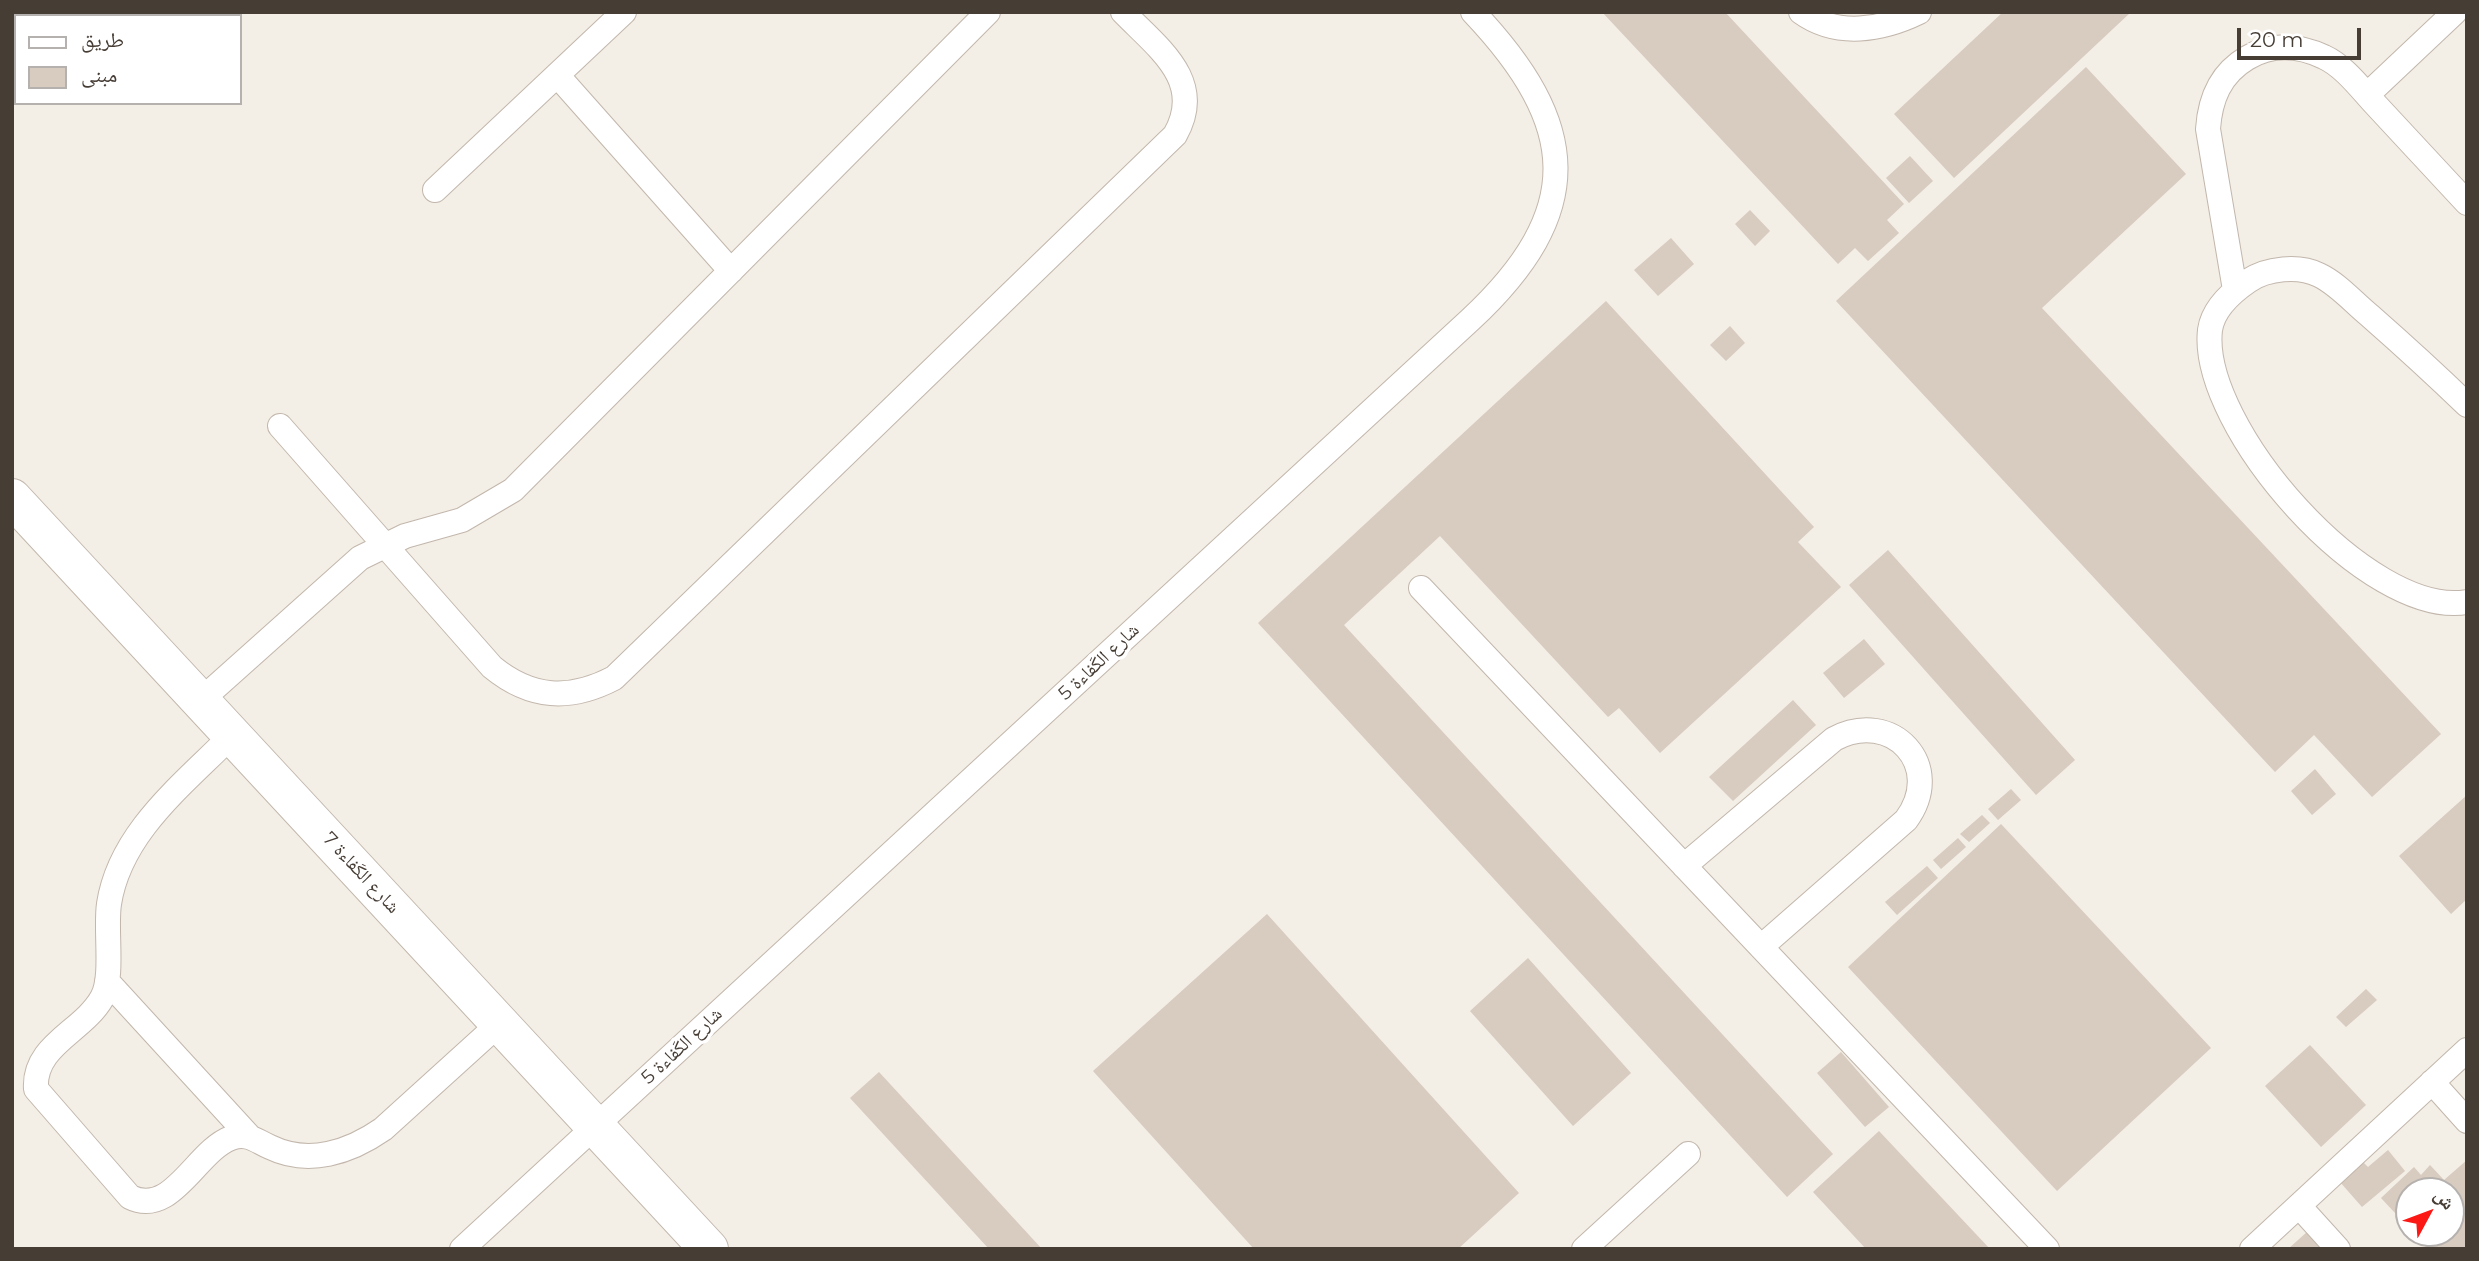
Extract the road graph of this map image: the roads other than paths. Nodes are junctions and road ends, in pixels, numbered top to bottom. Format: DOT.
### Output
graph roads {
  1 [pos="624,12"];
  2 [pos="988,12"];
  3 [pos="1123,12"];
  4 [pos="1474,12"];
  5 [pos="1801,12"];
  6 [pos="1919,12"];
  7 [pos="2455,12"];
  8 [pos="557,75"];
  9 [pos="2367,95"];
  10 [pos="435,190"];
  11 [pos="2467,203"];
  12 [pos="731,271"];
  13 [pos="2235,290"];
  14 [pos="2467,405"];
  15 [pos="280,426"];
  16 [pos="12,498"];
  17 [pos="384,545"];
  18 [pos="1420,588"];
  19 [pos="2467,602"];
  20 [pos="201,701"];
  21 [pos="232,735"];
  22 [pos="1684,866"];
  23 [pos="1761,947"];
  24 [pos="107,981"];
  25 [pos="500,1023"];
  26 [pos="2466,1053"];
  27 [pos="2432,1082"];
  28 [pos="2467,1121"];
  29 [pos="595,1126"];
  30 [pos="249,1136"];
  31 [pos="1688,1154"];
  32 [pos="2299,1206"];
  33 [pos="462,1249"];
  34 [pos="709,1249"];
  35 [pos="1584,1249"];
  36 [pos="2047,1249"];
  37 [pos="2252,1249"];
  38 [pos="2338,1249"];
  1 -- 8 [label="lane"];
  2 -- 12 [label="lane"];
  3 -- 17 [label="lane"];
  4 -- 29 [label="lane, شارع الكَفاءة 5"];
  5 -- 6 [label="lane"];
  7 -- 9 [label="lane"];
  8 -- 10 [label="lane"];
  8 -- 12 [label="lane"];
  9 -- 11 [label="lane"];
  9 -- 13 [label="lane"];
  12 -- 17 [label="lane"];
  13 -- 14 [label="lane"];
  13 -- 19 [label="lane"];
  15 -- 17 [label="lane"];
  16 -- 20 [label="street, شارع الكَفاءة 7"];
  17 -- 20 [label="lane"];
  18 -- 22 [label="lane"];
  20 -- 21 [label="street, شارع الكَفاءة 7"];
  21 -- 24 [label="lane"];
  21 -- 25 [label="street, شارع الكَفاءة 7"];
  22 -- 23 [label="lane"];
  22 -- 23 [label="lane"];
  23 -- 36 [label="lane"];
  24 -- 30 [label="lane"];
  24 -- 30 [label="lane"];
  25 -- 29 [label="street, شارع الكَفاءة 7"];
  25 -- 30 [label="lane"];
  26 -- 27 [label="lane"];
  27 -- 28 [label="lane"];
  27 -- 32 [label="lane"];
  29 -- 33 [label="lane, شارع الكَفاءة 5"];
  29 -- 34 [label="street, شارع الكَفاءة 7"];
  31 -- 35 [label="lane"];
  32 -- 37 [label="lane"];
  32 -- 38 [label="lane"];
}
